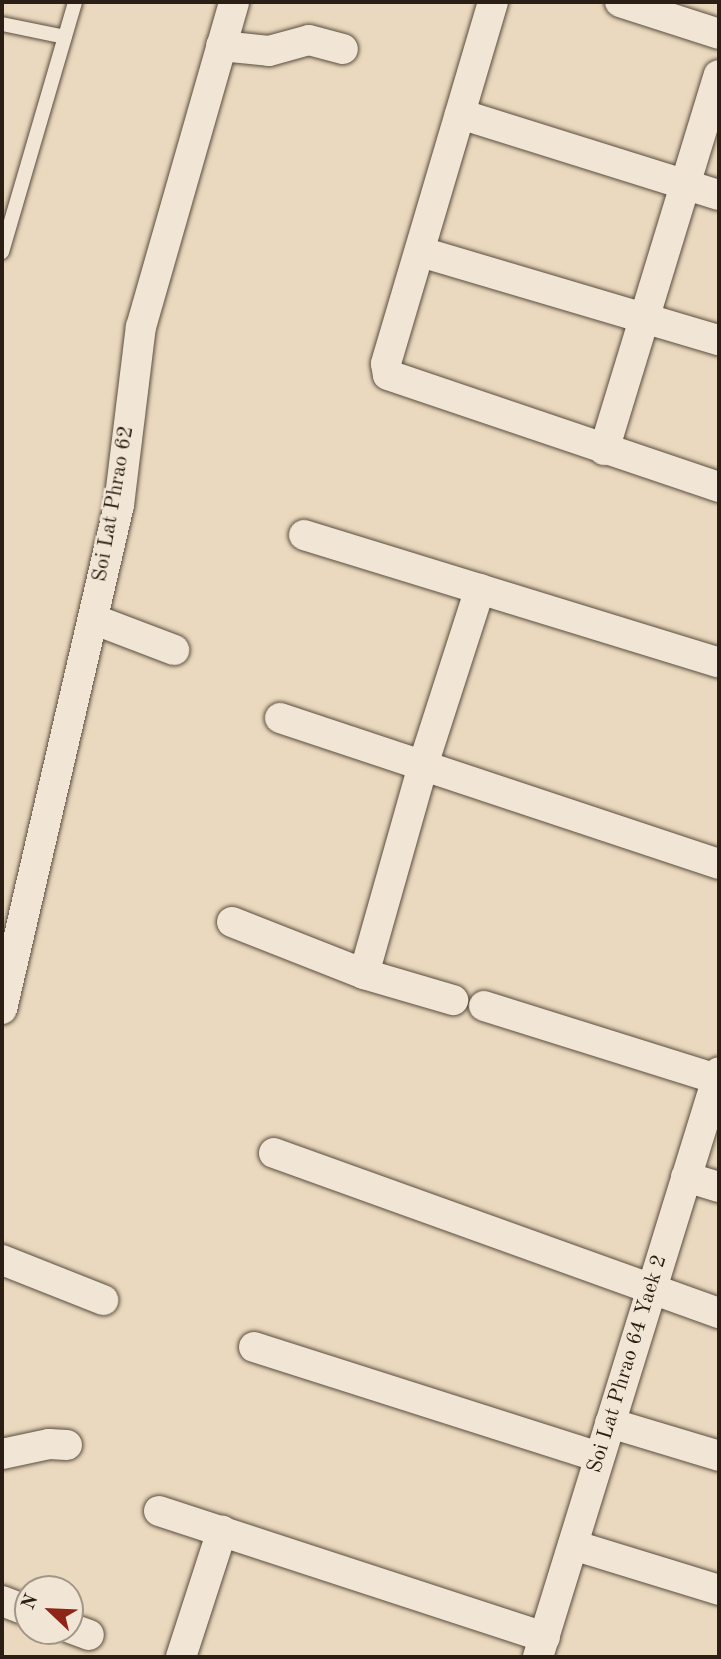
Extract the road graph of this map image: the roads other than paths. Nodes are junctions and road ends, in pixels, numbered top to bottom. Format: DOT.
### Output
graph roads {
  1 [pos="75,2"];
  2 [pos="234,2"];
  3 [pos="493,2"];
  4 [pos="620,2"];
  5 [pos="2,23"];
  6 [pos="719,34"];
  7 [pos="65,37"];
  8 [pos="221,46"];
  9 [pos="343,49"];
  10 [pos="719,75"];
  11 [pos="460,114"];
  12 [pos="685,184"];
  13 [pos="719,195"];
  14 [pos="2,252"];
  15 [pos="421,252"];
  16 [pos="645,317"];
  17 [pos="719,340"];
  18 [pos="604,450"];
  19 [pos="719,487"];
  20 [pos="304,535"];
  21 [pos="480,589"];
  22 [pos="93,619"];
  23 [pos="174,650"];
  24 [pos="719,663"];
  25 [pos="281,718"];
  26 [pos="423,765"];
  27 [pos="719,864"];
  28 [pos="12,916"];
  29 [pos="232,922"];
  30 [pos="364,974"];
  31 [pos="3,995"];
  32 [pos="453,1000"];
  33 [pos="484,1006"];
  34 [pos="718,1076"];
  35 [pos="274,1153"];
  36 [pos="686,1177"];
  37 [pos="719,1187"];
  38 [pos="2,1260"];
  39 [pos="650,1291"];
  40 [pos="103,1300"];
  41 [pos="719,1313"];
  42 [pos="254,1347"];
  43 [pos="610,1423"];
  44 [pos="67,1445"];
  45 [pos="2,1454"];
  46 [pos="719,1456"];
  47 [pos="599,1458"];
  48 [pos="159,1511"];
  49 [pos="222,1531"];
  50 [pos="573,1545"];
  51 [pos="719,1590"];
  52 [pos="542,1647"];
  53 [pos="181,1657"];
  1 -- 7 [label="lane"];
  2 -- 8 [label="street, Soi Lat Phrao 62"];
  3 -- 11 [label="street"];
  4 -- 6 [label="street"];
  5 -- 7 [label="lane"];
  7 -- 14 [label="lane"];
  8 -- 9 [label="street"];
  8 -- 22 [label="street, Soi Lat Phrao 62"];
  10 -- 12 [label="street"];
  11 -- 12 [label="street"];
  11 -- 15 [label="street"];
  12 -- 13 [label="street"];
  12 -- 16 [label="street"];
  15 -- 16 [label="street"];
  15 -- 18 [label="street"];
  16 -- 17 [label="street"];
  16 -- 18 [label="street"];
  18 -- 19 [label="street"];
  20 -- 21 [label="street"];
  21 -- 24 [label="street"];
  21 -- 26 [label="street"];
  22 -- 23 [label="street"];
  22 -- 28 [label="street, Soi Lat Phrao 62"];
  25 -- 26 [label="street"];
  26 -- 27 [label="street"];
  26 -- 30 [label="street"];
  28 -- 31 [label="street, Soi Lat Phrao 62"];
  29 -- 30 [label="street"];
  30 -- 32 [label="street"];
  33 -- 34 [label="street"];
  34 -- 36 [label="street, Soi Lat Phrao 64 Yaek 2"];
  35 -- 39 [label="street"];
  36 -- 37 [label="street"];
  36 -- 39 [label="street, Soi Lat Phrao 64 Yaek 2"];
  38 -- 40 [label="street"];
  39 -- 41 [label="street"];
  39 -- 43 [label="street, Soi Lat Phrao 64 Yaek 2"];
  42 -- 47 [label="street"];
  43 -- 46 [label="street"];
  43 -- 47 [label="street, Soi Lat Phrao 64 Yaek 2"];
  44 -- 45 [label="street"];
  47 -- 50 [label="street, Soi Lat Phrao 64 Yaek 2"];
  48 -- 49 [label="street"];
  49 -- 52 [label="street"];
  49 -- 53 [label="street"];
  50 -- 51 [label="street"];
  50 -- 52 [label="street, Soi Lat Phrao 64 Yaek 2"];
}
